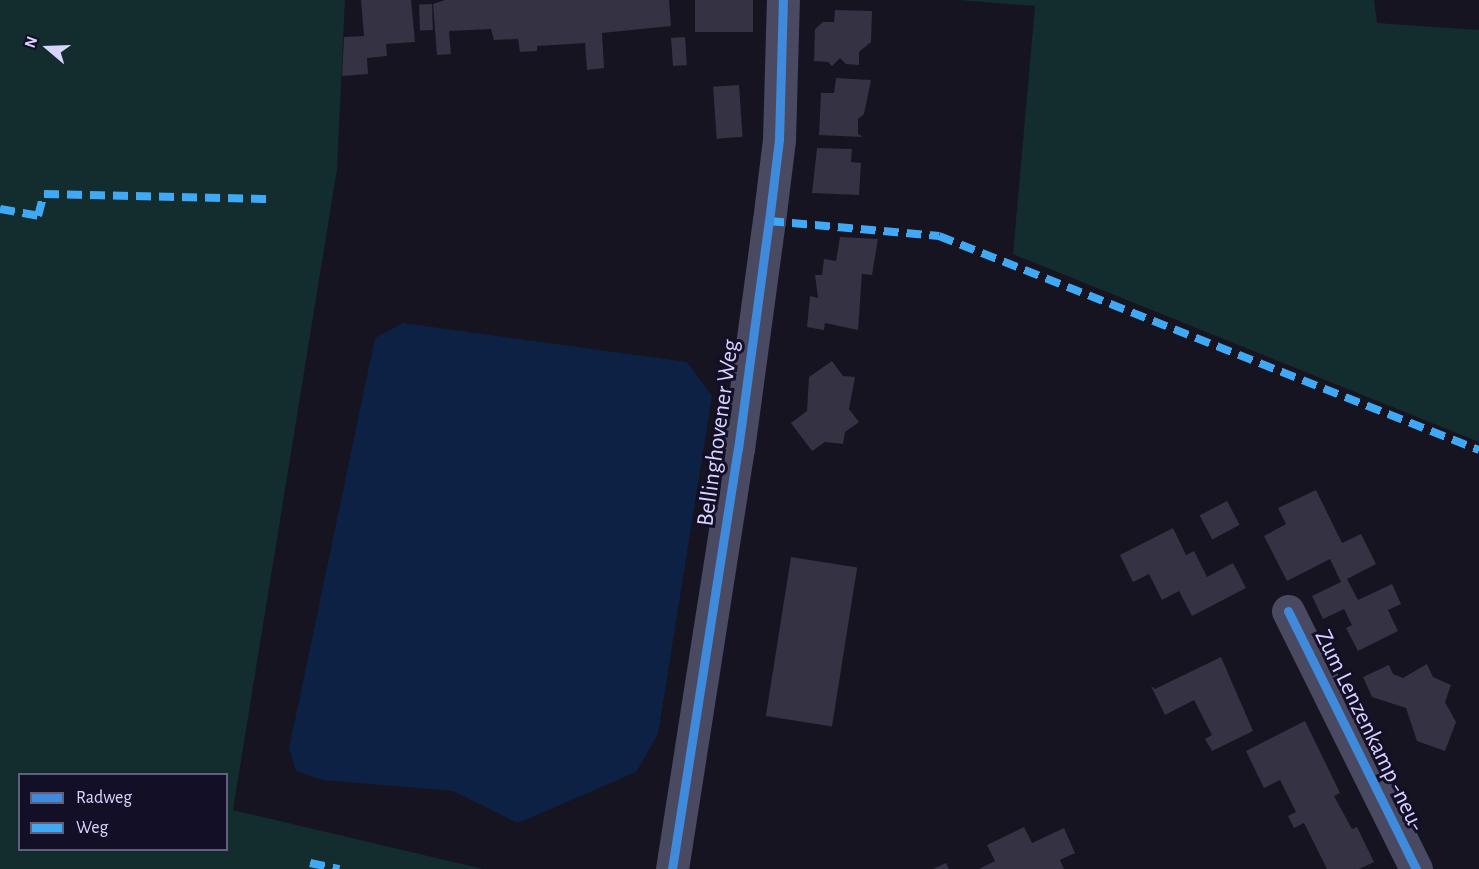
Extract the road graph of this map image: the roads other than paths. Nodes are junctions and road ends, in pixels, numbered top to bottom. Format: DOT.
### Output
graph roads {
  1 [pos="783,0"];
  2 [pos="1288,611"];
  3 [pos="672,869"];
  4 [pos="1416,869"];
  1 -- 3 [label="street, Bellinghovener Weg"];
  2 -- 4 [label="street, Zum Lenzenkamp -neu-"];
}
